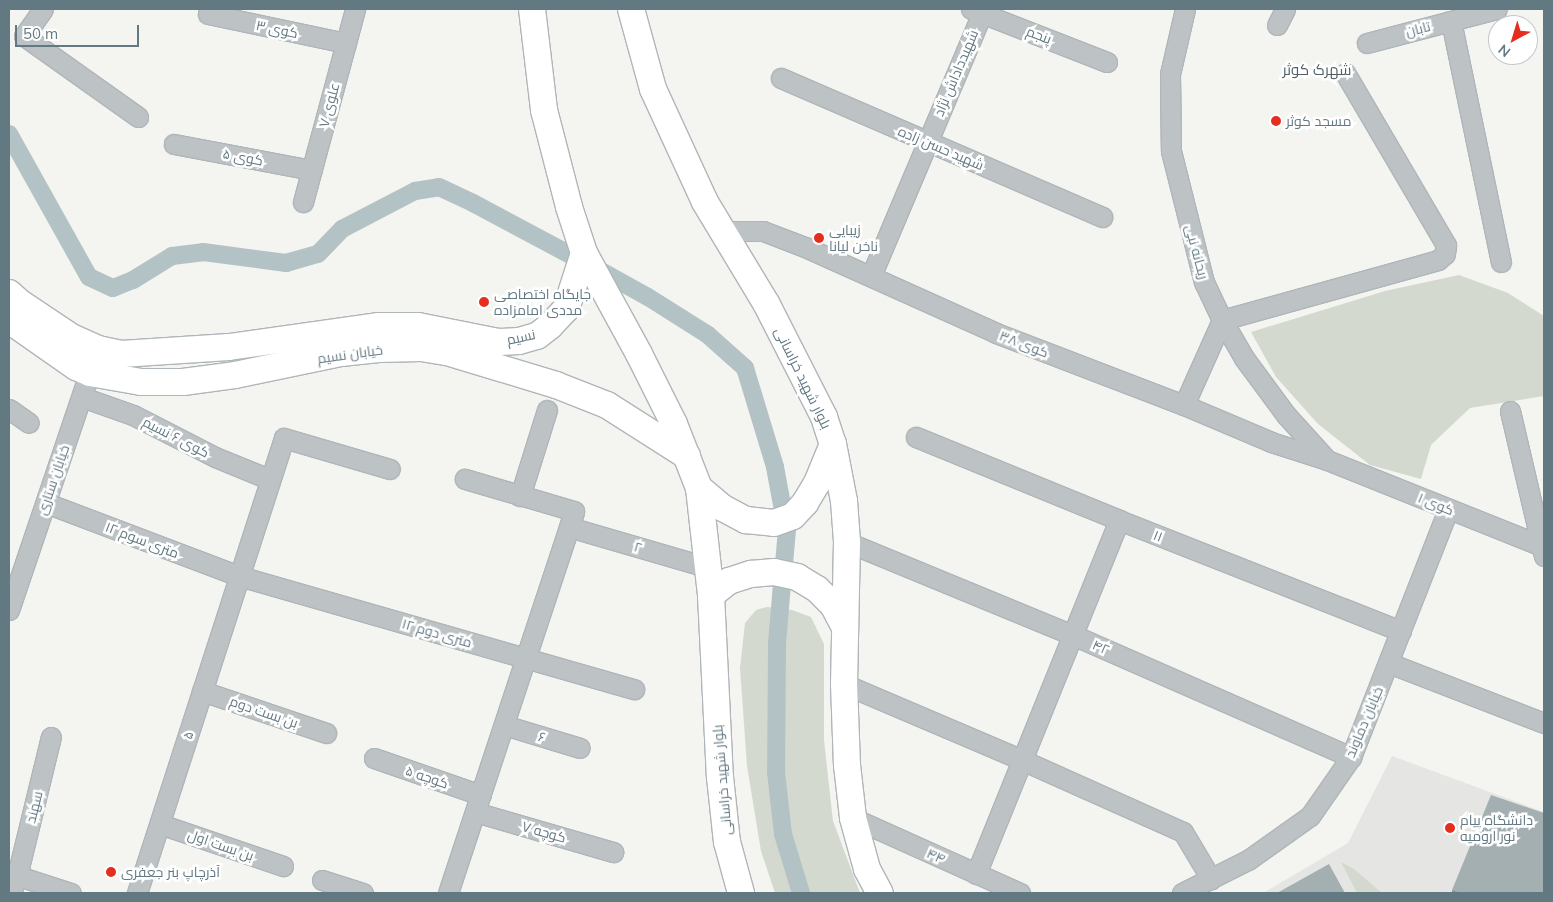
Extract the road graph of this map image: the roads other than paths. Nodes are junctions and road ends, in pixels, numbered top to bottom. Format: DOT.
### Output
graph roads {
  1 [pos="43,9"];
  2 [pos="355,9"];
  3 [pos="532,9"];
  4 [pos="631,9"];
  5 [pos="1185,9"];
  6 [pos="1497,9"];
  7 [pos="979,10"];
  8 [pos="208,14"];
  9 [pos="1451,21"];
  10 [pos="1367,42"];
  11 [pos="346,43"];
  12 [pos="1107,62"];
  13 [pos="1345,73"];
  14 [pos="780,78"];
  15 [pos="138,117"];
  16 [pos="928,142"];
  17 [pos="174,144"];
  18 [pos="312,170"];
  19 [pos="303,202"];
  20 [pos="1102,217"];
  21 [pos="723,231"];
  22 [pos="584,253"];
  23 [pos="1501,262"];
  24 [pos="871,276"];
  25 [pos="9,293"];
  26 [pos="9,320"];
  27 [pos="1222,320"];
  28 [pos="498,342"];
  29 [pos="90,373"];
  30 [pos="1184,405"];
  31 [pos="9,409"];
  32 [pos="547,410"];
  33 [pos="1510,412"];
  34 [pos="29,423"];
  35 [pos="916,437"];
  36 [pos="833,444"];
  37 [pos="687,456"];
  38 [pos="1327,460"];
  39 [pos="390,469"];
  40 [pos="270,480"];
  41 [pos="464,480"];
  42 [pos="699,488"];
  43 [pos="520,496"];
  44 [pos="46,503"];
  45 [pos="1448,509"];
  46 [pos="1119,520"];
  47 [pos="569,527"];
  48 [pos="848,542"];
  49 [pos="1544,551"];
  50 [pos="707,567"];
  51 [pos="239,576"];
  52 [pos="711,595"];
  53 [pos="9,610"];
  54 [pos="844,626"];
  55 [pos="1401,631"];
  56 [pos="1073,635"];
  57 [pos="526,658"];
  58 [pos="1389,663"];
  59 [pos="844,684"];
  60 [pos="634,689"];
  61 [pos="202,691"];
  62 [pos="1544,723"];
  63 [pos="504,725"];
  64 [pos="326,734"];
  65 [pos="52,737"];
  66 [pos="580,748"];
  67 [pos="374,758"];
  68 [pos="1351,758"];
  69 [pos="1022,760"];
  70 [pos="478,803"];
  71 [pos="853,818"];
  72 [pos="160,824"];
  73 [pos="613,852"];
  74 [pos="283,866"];
  75 [pos="976,874"];
  76 [pos="1211,879"];
  77 [pos="322,880"];
  78 [pos="12,881"];
  79 [pos="71,893"];
  80 [pos="138,893"];
  81 [pos="363,893"];
  82 [pos="448,893"];
  83 [pos="741,893"];
  84 [pos="880,893"];
  85 [pos="1020,893"];
  86 [pos="1182,893"];
  1 -- 15 [label="street"];
  2 -- 11 [label="street, علوی ۷"];
  3 -- 22 [label="main road, بلوار شهید خراسانی"];
  4 -- 21 [label="main road, بلوار شهید خراسانی"];
  5 -- 27 [label="street, ریحانه نبی"];
  6 -- 9 [label="street, تابان"];
  7 -- 12 [label="street, پنجم"];
  7 -- 16 [label="street, شهیدداداش نژاد"];
  8 -- 11 [label="street, کوی ۳"];
  9 -- 10 [label="street, تابان"];
  9 -- 23 [label="street"];
  11 -- 18 [label="street, علوی ۷"];
  13 -- 27 [label="street"];
  14 -- 16 [label="street, شهید حسن زاده"];
  16 -- 20 [label="street, شهید حسن زاده"];
  16 -- 24 [label="street, شهیدداداش نژاد"];
  17 -- 18 [label="street, کوی ۵"];
  18 -- 19 [label="street, علوی ۷"];
  21 -- 24 [label="street, کوی ۳۸"];
  21 -- 36 [label="main road, بلوار شهید خراسانی"];
  22 -- 28 [label="main road, نسیم"];
  22 -- 37 [label="main road, بلوار شهید خراسانی"];
  24 -- 30 [label="street, کوی ۳۸"];
  25 -- 29 [label="main road, خیابان نسیم"];
  26 -- 29 [label="main road, خیابان نسیم"];
  27 -- 30 [label="street"];
  27 -- 38 [label="street, ریحانه نبی"];
  28 -- 29 [label="main road, خیابان نسیم"];
  29 -- 37 [label="main road, خیابان نسیم"];
  29 -- 40 [label="street, کوی ۶ نسیم"];
  29 -- 44 [label="street, خیابان ستاری"];
  30 -- 38 [label="street, کوی ۳۸"];
  31 -- 34 [label="street"];
  32 -- 43 [label="street"];
  33 -- 49 [label="street"];
  35 -- 46 [label="street, ۱۱"];
  36 -- 42 [label="main road"];
  36 -- 48 [label="main road, بلوار شهید خراسانی"];
  37 -- 42 [label="main road, بلوار شهید خراسانی"];
  38 -- 45 [label="street, کوی ۱"];
  39 -- 40 [label="street, ۵"];
  40 -- 51 [label="street, ۵"];
  41 -- 43 [label="street"];
  42 -- 50 [label="main road, بلوار شهید خراسانی"];
  43 -- 47 [label="street"];
  44 -- 51 [label="street, ۱۲ متری سوم"];
  44 -- 53 [label="street, خیابان ستاری"];
  45 -- 49 [label="street, کوی ۱"];
  45 -- 55 [label="street, خیابان دماوند"];
  46 -- 55 [label="street, ۱۱"];
  46 -- 56 [label="street"];
  47 -- 50 [label="street, ۲"];
  47 -- 57 [label="street"];
  48 -- 54 [label="main road, بلوار شهید خراسانی"];
  48 -- 56 [label="street, ۴۲"];
  50 -- 52 [label="main road, بلوار شهید خراسانی"];
  51 -- 57 [label="street, ۱۲ متری دوم"];
  51 -- 61 [label="street, ۵"];
  52 -- 54 [label="main road"];
  52 -- 83 [label="main road, بلوار شهید خراسانی"];
  54 -- 59 [label="main road, بلوار شهید خراسانی"];
  55 -- 58 [label="street, خیابان دماوند"];
  56 -- 68 [label="street, ۴۲"];
  56 -- 69 [label="street"];
  57 -- 60 [label="street, ۱۲ متری دوم"];
  57 -- 63 [label="street"];
  58 -- 62 [label="street"];
  58 -- 68 [label="street, خیابان دماوند"];
  59 -- 69 [label="street"];
  59 -- 71 [label="main road, بلوار شهید خراسانی"];
  61 -- 64 [label="street, بن بست دوم"];
  61 -- 72 [label="street, ۵"];
  63 -- 66 [label="street, ۶"];
  63 -- 70 [label="street"];
  65 -- 78 [label="street, سهند"];
  67 -- 70 [label="street, کوچه ۵"];
  68 -- 76 [label="street, خیابان دماوند"];
  69 -- 75 [label="street"];
  69 -- 76 [label="street"];
  70 -- 73 [label="street, کوچه ۷"];
  70 -- 82 [label="street"];
  71 -- 75 [label="street, ۴۴"];
  71 -- 84 [label="main road, بلوار شهید خراسانی"];
  72 -- 74 [label="street, بن بست اول"];
  72 -- 80 [label="street, ۵"];
  75 -- 85 [label="street, ۴۴"];
  76 -- 86 [label="street, خیابان دماوند"];
  77 -- 81 [label="street"];
  78 -- 79 [label="street"];
}
